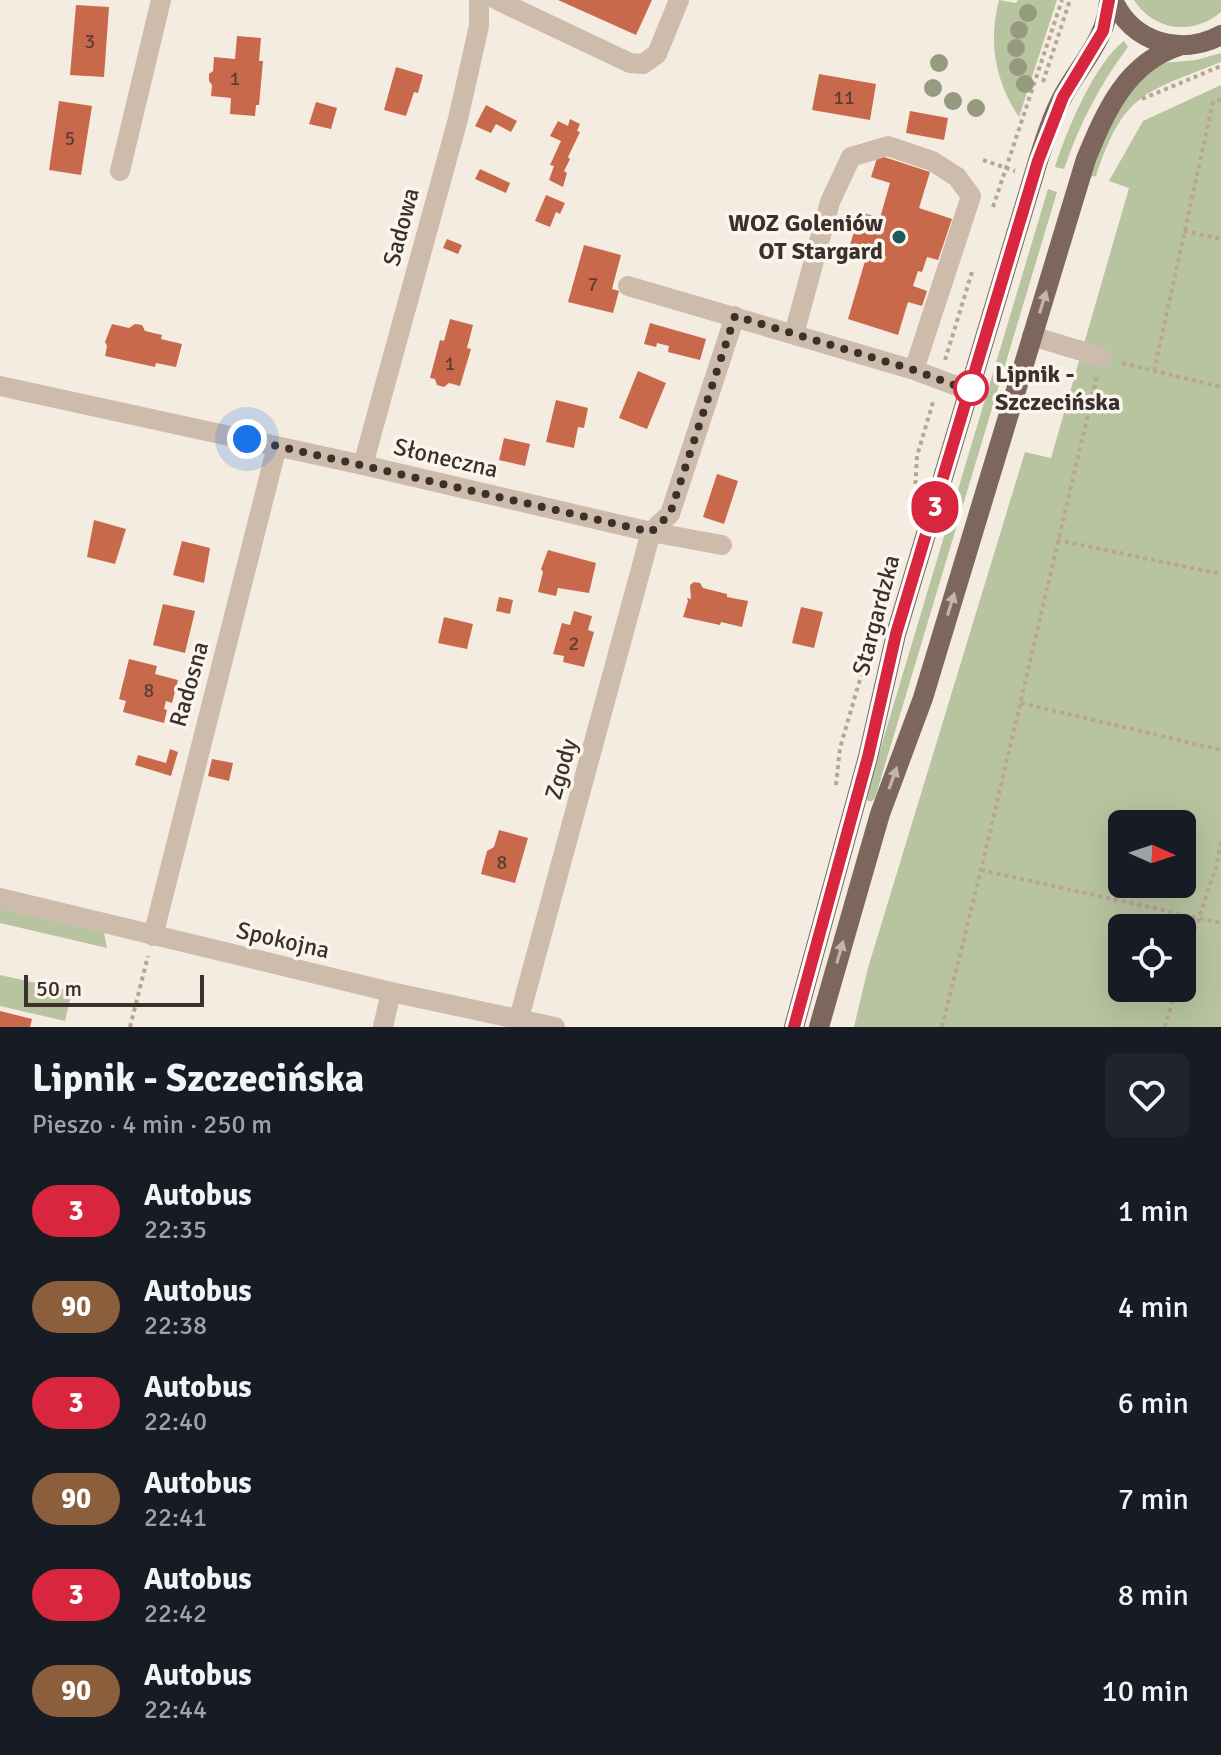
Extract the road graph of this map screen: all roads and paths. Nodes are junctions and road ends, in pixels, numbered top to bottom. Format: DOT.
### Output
graph roads {
  1 [pos="161,0"];
  2 [pos="479,0"];
  3 [pos="497,0"];
  4 [pos="679,0"];
  5 [pos="1111,0"];
  6 [pos="520,6"];
  7 [pos="1221,35"];
  8 [pos="1179,46"];
  9 [pos="1221,66"];
  10 [pos="1221,100"];
  11 [pos="1137,103"];
  12 [pos="120,171"];
  13 [pos="1184,231"];
  14 [pos="1221,239"];
  15 [pos="628,286"];
  16 [pos="735,316"];
  17 [pos="794,334"];
  18 [pos="1032,336"];
  19 [pos="1101,357"];
  20 [pos="914,370"];
  21 [pos="1154,371"];
  22 [pos="0,386"];
  23 [pos="1221,387"];
  24 [pos="970,391"];
  25 [pos="277,446"];
  26 [pos="363,465"];
  27 [pos="651,532"];
  28 [pos="1057,540"];
  29 [pos="722,545"];
  30 [pos="1221,574"];
  31 [pos="1021,703"];
  32 [pos="1221,750"];
  33 [pos="1221,843"];
  34 [pos="981,870"];
  35 [pos="0,898"];
  36 [pos="1198,917"];
  37 [pos="1196,923"];
  38 [pos="1221,923"];
  39 [pos="153,936"];
  40 [pos="391,992"];
  41 [pos="1172,1002"];
  42 [pos="519,1018"];
  43 [pos="130,1027"];
  44 [pos="383,1027"];
  45 [pos="555,1027"];
  46 [pos="794,1027"];
  47 [pos="819,1027"];
  48 [pos="942,1027"];
  49 [pos="1165,1027"];
  1 -- 12 [label="street"];
  2 -- 26 [label="street, Sadowa"];
  3 -- 6 [label="street"];
  4 -- 6 [label="street"];
  5 -- 8 [label="main road"];
  5 -- 24 [label="main road, Stargardzka"];
  7 -- 8 [label="main road"];
  18 -- 8 [label="main road, one-way"];
  9 -- 11 [label="path"];
  10 -- 13 [label="path"];
  13 -- 14 [label="path"];
  13 -- 21 [label="path"];
  15 -- 16 [label="street"];
  16 -- 17 [label="street"];
  16 -- 27 [label="street"];
  17 -- 20 [label="street"];
  17 -- 20 [label="street"];
  18 -- 19 [label="street"];
  47 -- 18 [label="main road, one-way"];
  19 -- 21 [label="path"];
  19 -- 28 [label="path"];
  20 -- 24 [label="street"];
  21 -- 23 [label="path"];
  22 -- 25 [label="street, Słoneczna"];
  24 -- 46 [label="main road, Stargardzka"];
  25 -- 26 [label="street, Słoneczna"];
  25 -- 39 [label="street, Radosna"];
  26 -- 27 [label="street, Słoneczna"];
  27 -- 29 [label="street, Słoneczna"];
  27 -- 42 [label="street, Zgody"];
  28 -- 30 [label="path"];
  28 -- 31 [label="path"];
  31 -- 32 [label="path"];
  31 -- 34 [label="path"];
  33 -- 36 [label="path"];
  34 -- 36 [label="path"];
  34 -- 48 [label="path"];
  35 -- 39 [label="street, Spokojna"];
  36 -- 37 [label="path"];
  36 -- 38 [label="path"];
  39 -- 40 [label="street, Spokojna"];
  39 -- 43 [label="path"];
  40 -- 42 [label="street, Spokojna"];
  40 -- 44 [label="street"];
  41 -- 49 [label="path"];
  42 -- 45 [label="street, Spokojna"];
}
